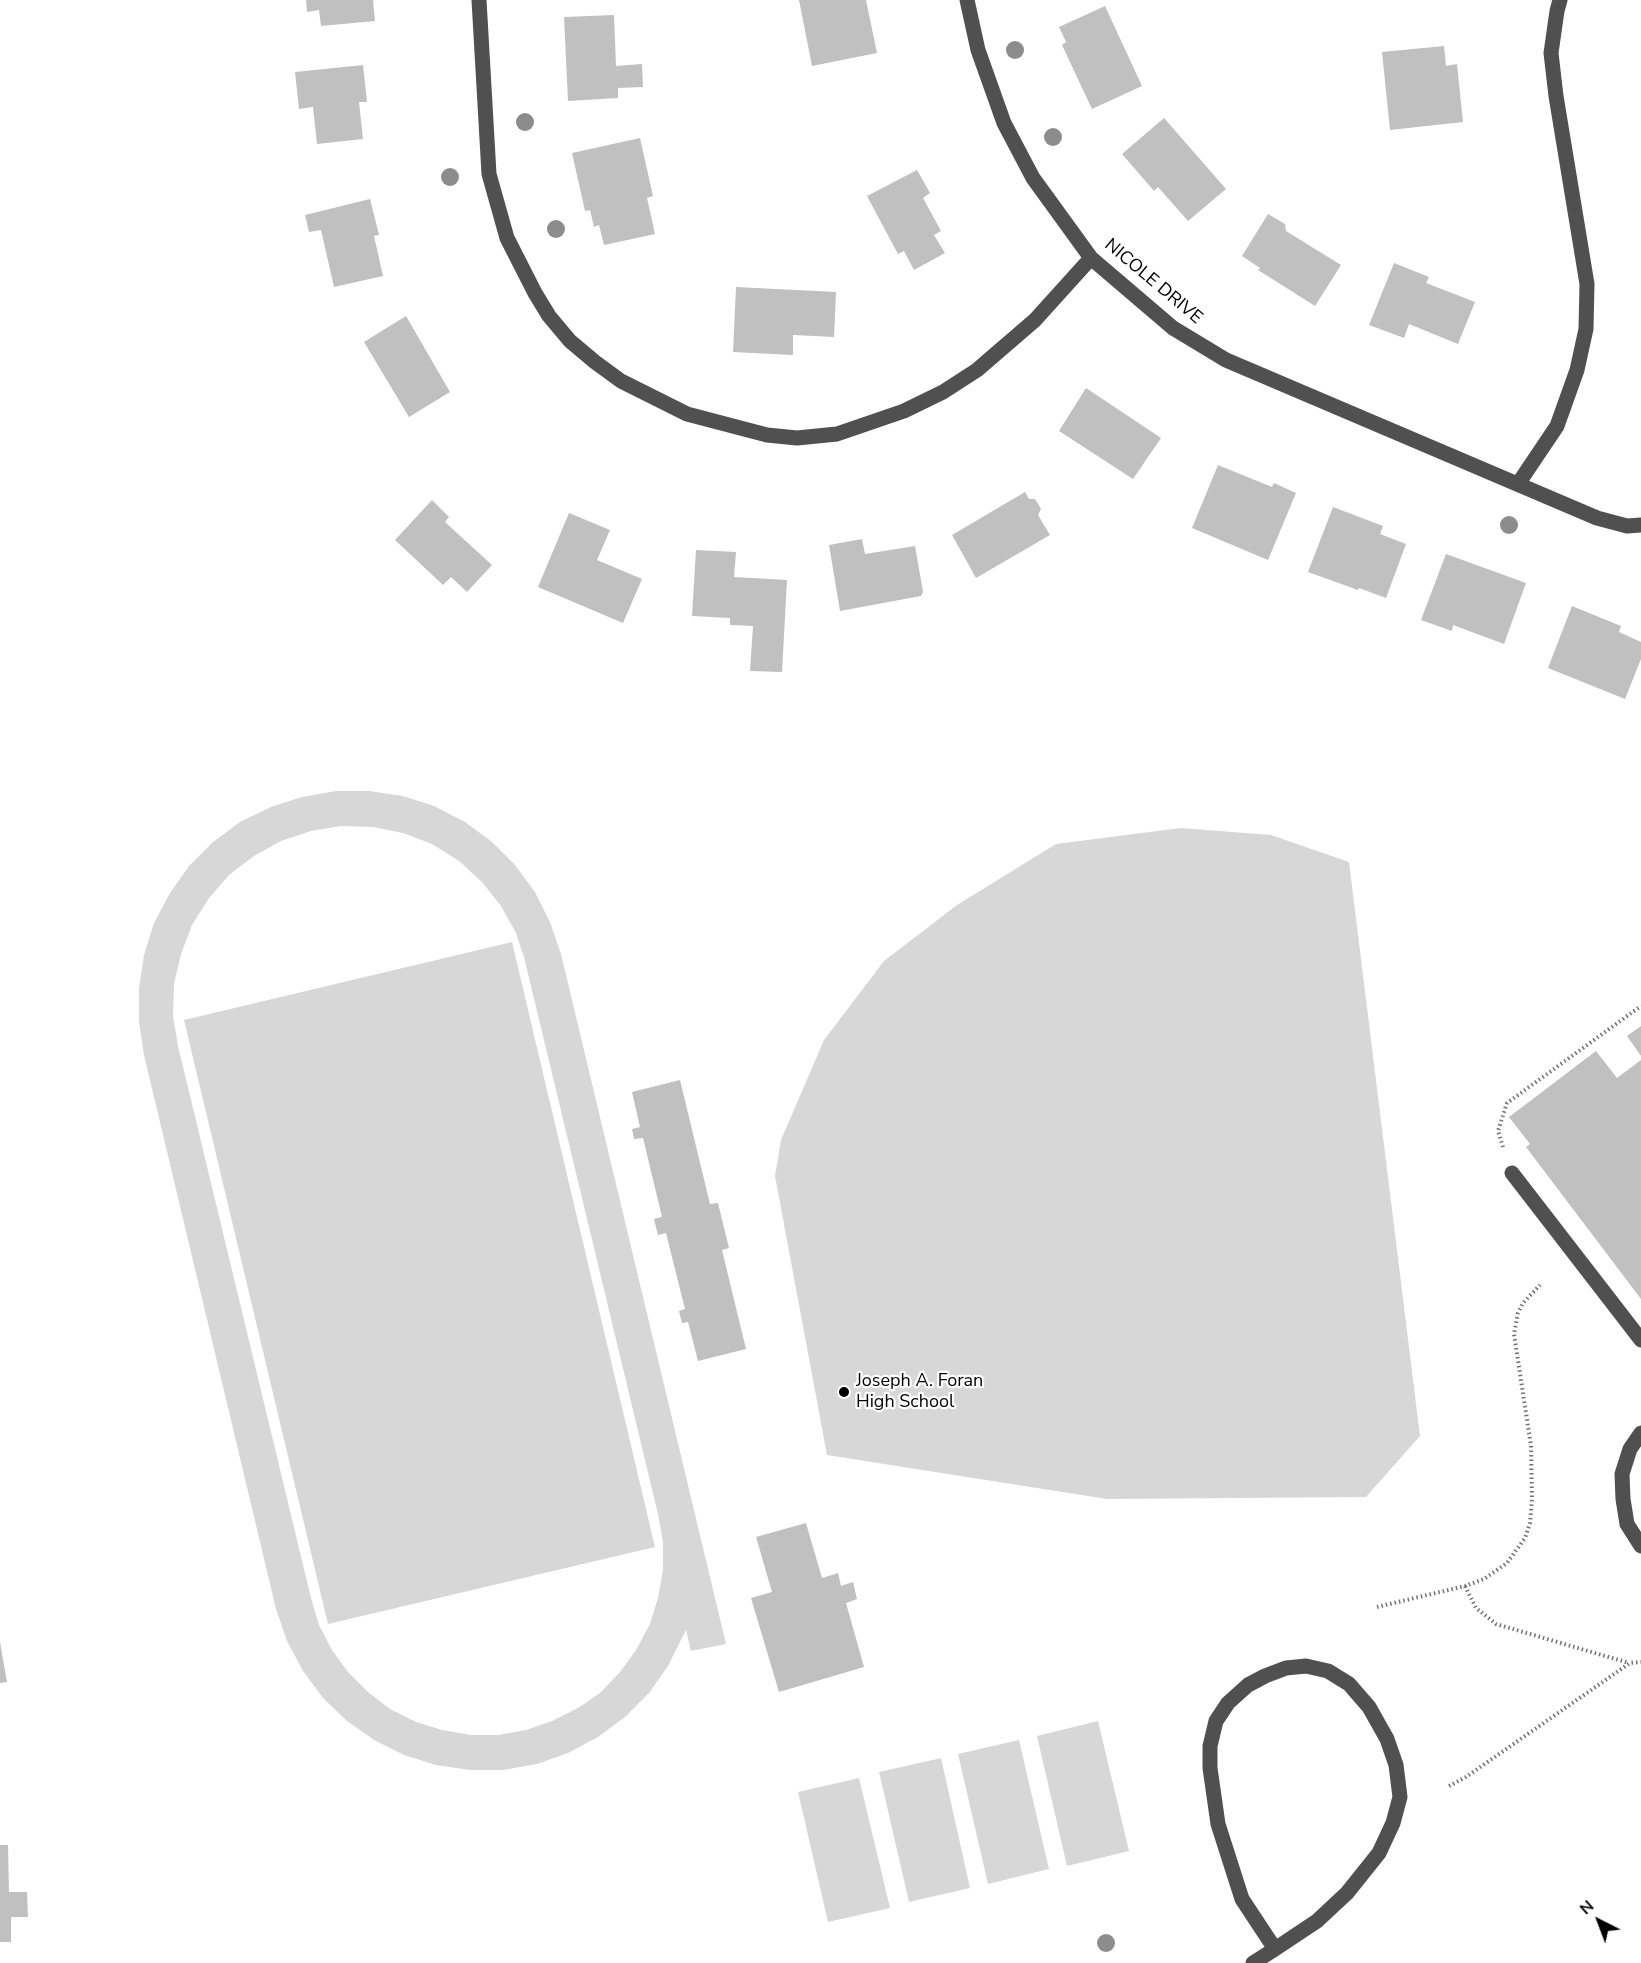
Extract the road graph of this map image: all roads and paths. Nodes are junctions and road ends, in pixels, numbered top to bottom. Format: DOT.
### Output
graph roads {
  1 [pos="479,0"];
  2 [pos="967,0"];
  3 [pos="1560,0"];
  4 [pos="1091,258"];
  5 [pos="1518,484"];
  6 [pos="1641,525"];
  7 [pos="1641,1006"];
  8 [pos="1512,1173"];
  9 [pos="1540,1285"];
  10 [pos="1641,1340"];
  11 [pos="1641,1433"];
  12 [pos="1641,1546"];
  13 [pos="1466,1586"];
  14 [pos="1377,1606"];
  15 [pos="1641,1662"];
  16 [pos="1630,1663"];
  17 [pos="1449,1786"];
  18 [pos="1275,1948"];
  19 [pos="1253,1963"];
  1 -- 4 [label="street"];
  2 -- 4 [label="street, NICOLE DRIVE"];
  3 -- 5 [label="street"];
  4 -- 5 [label="street, NICOLE DRIVE"];
  5 -- 6 [label="street, NICOLE DRIVE"];
  7 -- 8 [label="path"];
  8 -- 10 [label="street"];
  9 -- 13 [label="path"];
  11 -- 12 [label="street"];
  13 -- 14 [label="path"];
  13 -- 16 [label="path"];
  15 -- 16 [label="path"];
  16 -- 17 [label="path"];
  18 -- 18 [label="street"];
  18 -- 19 [label="street"];
}
